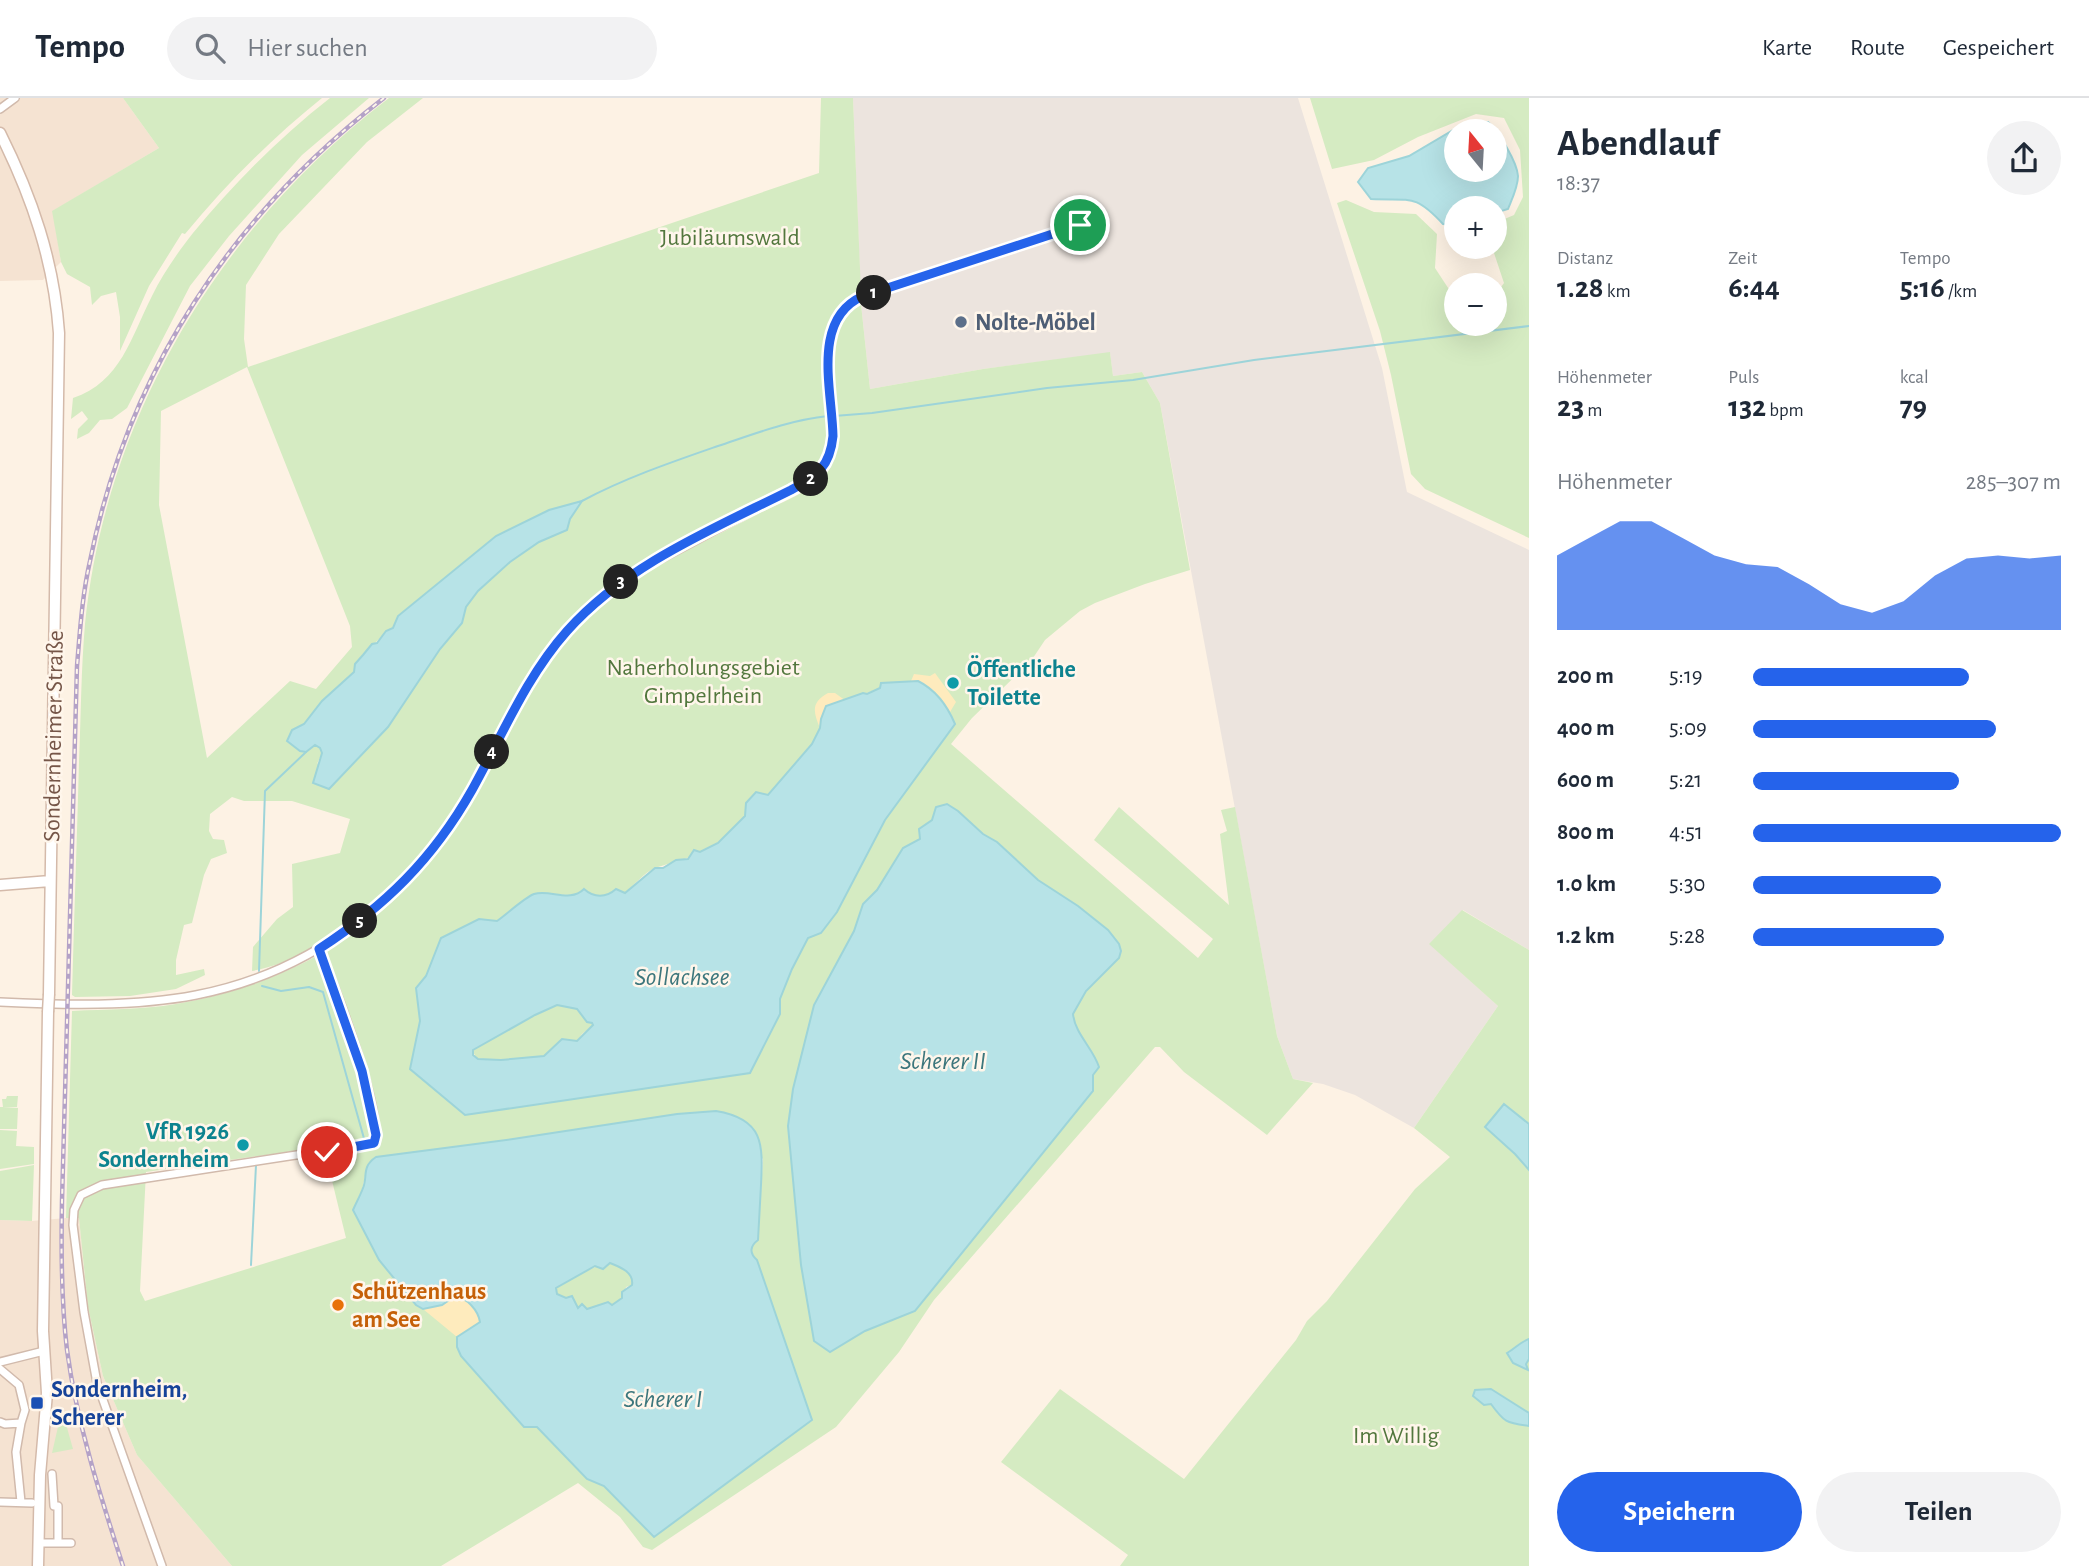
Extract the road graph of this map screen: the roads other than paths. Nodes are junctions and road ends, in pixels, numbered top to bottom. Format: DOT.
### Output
graph roads {
  1 [pos="15,98"];
  2 [pos="0,108"];
  3 [pos="0,132"];
  4 [pos="1093,220"];
  5 [pos="50,881"];
  6 [pos="0,885"];
  7 [pos="319,949"];
  8 [pos="0,1002"];
  9 [pos="44,1351"];
  10 [pos="0,1362"];
  11 [pos="0,1369"];
  12 [pos="0,1422"];
  13 [pos="21,1423"];
  14 [pos="52,1474"];
  15 [pos="0,1502"];
  16 [pos="21,1502"];
  17 [pos="32,1503"];
  18 [pos="38,1543"];
  19 [pos="58,1543"];
  20 [pos="71,1544"];
  21 [pos="37,1566"];
  22 [pos="162,1566"];
  1 -- 2 [label="street"];
  3 -- 5 [label="main road, Sondernheimer Straße"];
  4 -- 7 [label="street"];
  5 -- 6 [label="main road"];
  5 -- 9 [label="main road, Sondernheimer Straße, bridge"];
  7 -- 8 [label="street"];
  7 -- 22 [label="street"];
  9 -- 10 [label="street"];
  9 -- 18 [label="main road, Sondernheimer Straße"];
  11 -- 13 [label="street"];
  12 -- 13 [label="street"];
  13 -- 16 [label="street"];
  14 -- 19 [label="street"];
  15 -- 16 [label="street"];
  16 -- 17 [label="street"];
  18 -- 19 [label="street"];
  18 -- 21 [label="main road, Sondernheimer Straße"];
  19 -- 20 [label="street"];
}
